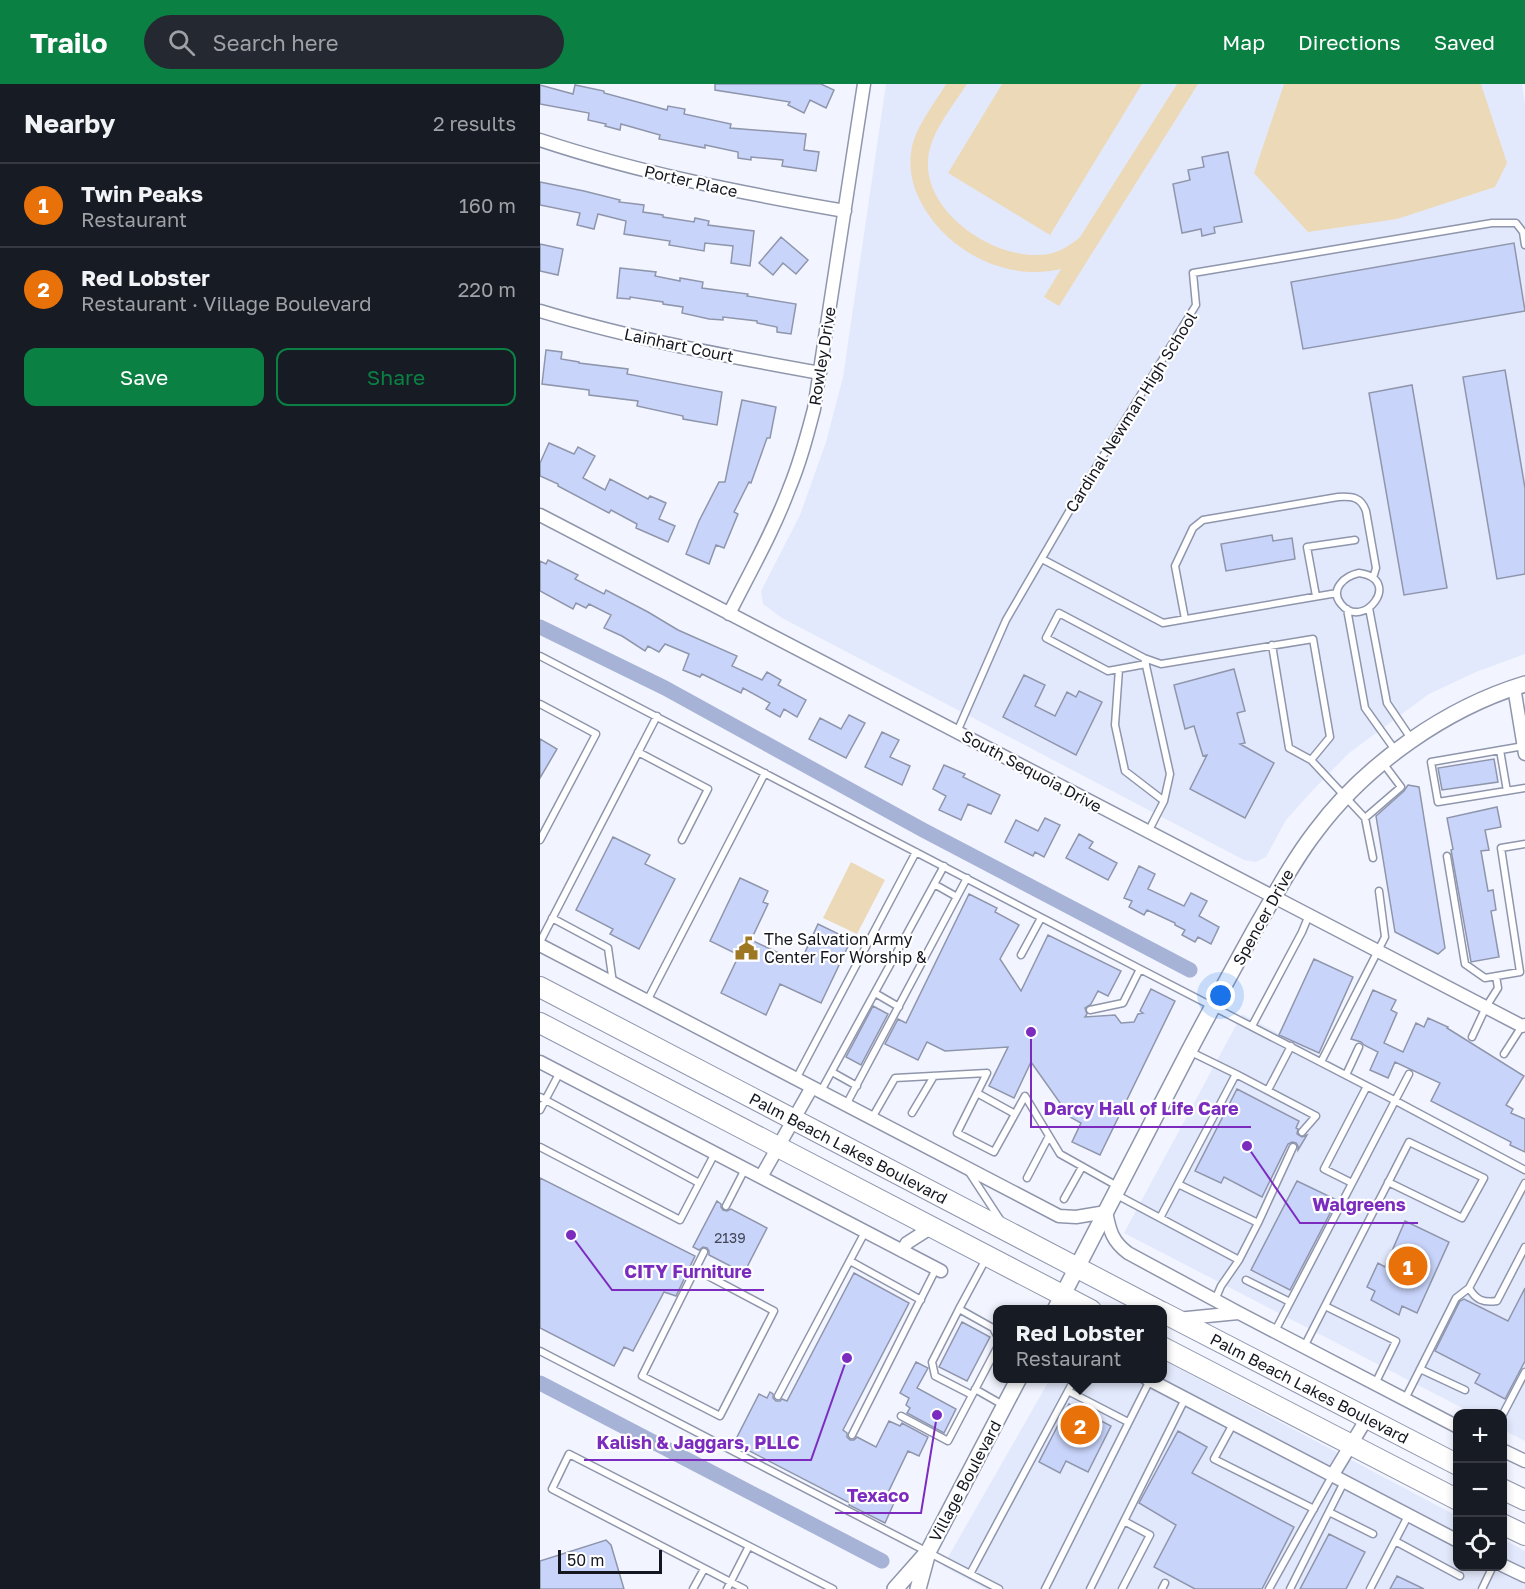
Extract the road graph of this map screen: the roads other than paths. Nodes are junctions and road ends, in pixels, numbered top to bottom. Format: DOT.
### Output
graph roads {
  1 [pos="864,84"];
  2 [pos="540,140"];
  3 [pos="845,211"];
  4 [pos="1525,245"];
  5 [pos="540,311"];
  6 [pos="820,373"];
  7 [pos="540,515"];
  8 [pos="1355,540"];
  9 [pos="1042,559"];
  10 [pos="1373,578"];
  11 [pos="1337,593"];
  12 [pos="1316,596"];
  13 [pos="1347,609"];
  14 [pos="1369,609"];
  15 [pos="729,614"];
  16 [pos="1185,619"];
  17 [pos="1272,645"];
  18 [pos="540,656"];
  19 [pos="1145,661"];
  20 [pos="1119,669"];
  21 [pos="1520,686"];
  22 [pos="540,704"];
  23 [pos="657,716"];
  24 [pos="957,732"];
  25 [pos="1413,740"];
  26 [pos="1500,750"];
  27 [pos="1524,750"];
  28 [pos="638,752"];
  29 [pos="1396,752"];
  30 [pos="1311,760"];
  31 [pos="1382,763"];
  32 [pos="765,773"];
  33 [pos="1525,788"];
  34 [pos="1507,791"];
  35 [pos="1345,797"];
  36 [pos="1164,801"];
  37 [pos="1365,818"];
  38 [pos="1148,832"];
  39 [pos="541,836"];
  40 [pos="682,840"];
  41 [pos="1525,844"];
  42 [pos="916,852"];
  43 [pos="1447,856"];
  44 [pos="1373,858"];
  45 [pos="944,866"];
  46 [pos="967,878"];
  47 [pos="934,884"];
  48 [pos="1379,891"];
  49 [pos="957,897"];
  50 [pos="1274,897"];
  51 [pos="1309,915"];
  52 [pos="552,918"];
  53 [pos="1041,918"];
  54 [pos="540,943"];
  55 [pos="1378,951"];
  56 [pos="1021,955"];
  57 [pos="1140,969"];
  58 [pos="1496,976"];
  59 [pos="613,983"];
  60 [pos="540,987"];
  61 [pos="875,993"];
  62 [pos="647,1001"];
  63 [pos="1213,1006"];
  64 [pos="899,1007"];
  65 [pos="1486,1007"];
  66 [pos="1090,1010"];
  67 [pos="540,1023"];
  68 [pos="1524,1025"];
  69 [pos="1252,1026"];
  70 [pos="1472,1037"];
  71 [pos="1291,1046"];
  72 [pos="1359,1047"];
  73 [pos="1189,1051"];
  74 [pos="1504,1054"];
  75 [pos="540,1062"];
  76 [pos="1322,1062"];
  77 [pos="560,1072"];
  78 [pos="832,1072"];
  79 [pos="1236,1074"];
  80 [pos="1408,1074"];
  81 [pos="1346,1075"];
  82 [pos="934,1076"];
  83 [pos="796,1079"];
  84 [pos="857,1086"];
  85 [pos="1367,1086"];
  86 [pos="817,1090"];
  87 [pos="1268,1090"];
  88 [pos="977,1093"];
  89 [pos="543,1098"];
  90 [pos="1394,1100"];
  91 [pos="846,1105"];
  92 [pos="540,1110"];
  93 [pos="912,1113"];
  94 [pos="1015,1114"];
  95 [pos="872,1118"];
  96 [pos="794,1119"];
  97 [pos="1302,1132"];
  98 [pos="1049,1136"];
  99 [pos="540,1147"];
  100 [pos="778,1147"];
  101 [pos="1293,1147"];
  102 [pos="715,1153"];
  103 [pos="966,1167"];
  104 [pos="1082,1167"];
  105 [pos="745,1169"];
  106 [pos="1525,1170"];
  107 [pos="761,1177"];
  108 [pos="1027,1178"];
  109 [pos="1388,1182"];
  110 [pos="699,1183"];
  111 [pos="1352,1183"];
  112 [pos="1525,1183"];
  113 [pos="1178,1184"];
  114 [pos="1118,1191"];
  115 [pos="1064,1199"];
  116 [pos="726,1206"];
  117 [pos="1106,1212"];
  118 [pos="1160,1218"];
  119 [pos="1258,1223"];
  120 [pos="933,1227"];
  121 [pos="1008,1231"];
  122 [pos="865,1232"];
  123 [pos="1525,1246"];
  124 [pos="902,1251"];
  125 [pos="704,1252"];
  126 [pos="987,1256"];
  127 [pos="1239,1260"];
  128 [pos="850,1261"];
  129 [pos="1077,1267"];
  130 [pos="695,1269"];
  131 [pos="939,1270"];
  132 [pos="1246,1280"];
  133 [pos="1469,1288"];
  134 [pos="921,1300"];
  135 [pos="1215,1300"];
  136 [pos="1059,1302"];
  137 [pos="1290,1302"];
  138 [pos="1149,1305"];
  139 [pos="1325,1306"];
  140 [pos="959,1310"];
  141 [pos="1239,1313"];
  142 [pos="1170,1315"];
  143 [pos="993,1328"];
  144 [pos="1275,1331"];
  145 [pos="1304,1347"];
  146 [pos="1167,1350"];
  147 [pos="540,1351"];
  148 [pos="993,1355"];
  149 [pos="993,1361"];
  150 [pos="989,1362"];
  151 [pos="1420,1369"];
  152 [pos="1525,1372"];
  153 [pos="1016,1383"];
  154 [pos="1072,1383"];
  155 [pos="1146,1383"];
  156 [pos="1155,1383"];
  157 [pos="1375,1384"];
  158 [pos="1465,1390"];
  159 [pos="1068,1391"];
  160 [pos="974,1392"];
  161 [pos="778,1396"];
  162 [pos="1185,1399"];
  163 [pos="1404,1399"];
  164 [pos="1005,1406"];
  165 [pos="1506,1409"];
  166 [pos="901,1416"];
  167 [pos="1367,1418"];
  168 [pos="1128,1422"];
  169 [pos="1233,1424"];
  170 [pos="1453,1424"];
  171 [pos="852,1435"];
  172 [pos="1351,1445"];
  173 [pos="1507,1452"];
  174 [pos="1525,1460"];
  175 [pos="1454,1463"];
  176 [pos="1332,1476"];
  177 [pos="1344,1482"];
  178 [pos="1507,1491"];
  179 [pos="1453,1497"];
  180 [pos="1525,1500"];
  181 [pos="1314,1509"];
  182 [pos="1329,1512"];
  183 [pos="1408,1516"];
  184 [pos="1124,1521"];
  185 [pos="1507,1526"];
  186 [pos="1373,1533"];
  187 [pos="1525,1535"];
  188 [pos="1453,1538"];
  189 [pos="1395,1541"];
  190 [pos="749,1546"];
  191 [pos="928,1552"];
  192 [pos="1507,1566"];
  193 [pos="704,1569"];
  194 [pos="1491,1571"];
  195 [pos="970,1574"];
  196 [pos="1460,1576"];
  197 [pos="1525,1576"];
  198 [pos="729,1586"];
  199 [pos="693,1589"];
  200 [pos="744,1589"];
  201 [pos="833,1589"];
  202 [pos="895,1589"];
  203 [pos="918,1589"];
  204 [pos="999,1589"];
  205 [pos="1045,1589"];
  206 [pos="1090,1589"];
  207 [pos="1122,1589"];
  208 [pos="1269,1589"];
  209 [pos="1290,1589"];
  210 [pos="1370,1589"];
  211 [pos="1483,1589"];
  1 -- 3 [label="street, Rowley Drive"];
  2 -- 3 [label="street, Porter Place"];
  3 -- 6 [label="street, Rowley Drive"];
  4 -- 9 [label="lane, Cardinal Newman High School"];
  5 -- 6 [label="street, Lainhart Court"];
  6 -- 15 [label="street, Rowley Drive"];
  7 -- 15 [label="street, South Sequoia Drive"];
  8 -- 12 [label="lane"];
  9 -- 16 [label="lane"];
  9 -- 24 [label="lane, Cardinal Newman High School"];
  10 -- 11 [label="lane"];
  10 -- 14 [label="lane"];
  10 -- 16 [label="lane"];
  11 -- 12 [label="lane"];
  11 -- 13 [label="lane"];
  12 -- 16 [label="lane"];
  13 -- 14 [label="lane"];
  13 -- 29 [label="lane"];
  14 -- 25 [label="lane"];
  15 -- 24 [label="street, South Sequoia Drive"];
  17 -- 19 [label="lane"];
  17 -- 30 [label="lane"];
  17 -- 30 [label="lane"];
  18 -- 23 [label="lane"];
  19 -- 20 [label="lane"];
  19 -- 20 [label="lane"];
  19 -- 36 [label="lane"];
  20 -- 36 [label="lane"];
  21 -- 25 [label="street, Spencer Drive"];
  21 -- 27 [label="street"];
  22 -- 39 [label="lane"];
  23 -- 28 [label="lane"];
  23 -- 32 [label="lane"];
  24 -- 38 [label="street, South Sequoia Drive"];
  25 -- 29 [label="street, Spencer Drive"];
  26 -- 27 [label="lane"];
  26 -- 34 [label="lane"];
  26 -- 34 [label="lane"];
  28 -- 40 [label="lane"];
  28 -- 52 [label="lane"];
  29 -- 31 [label="street, Spencer Drive"];
  30 -- 35 [label="lane"];
  31 -- 35 [label="street, Spencer Drive"];
  31 -- 37 [label="lane"];
  32 -- 42 [label="lane"];
  32 -- 62 [label="lane"];
  33 -- 34 [label="lane"];
  35 -- 37 [label="lane"];
  35 -- 50 [label="street, Spencer Drive"];
  36 -- 38 [label="lane"];
  37 -- 44 [label="lane"];
  38 -- 50 [label="street, South Sequoia Drive"];
  41 -- 58 [label="lane"];
  42 -- 45 [label="lane"];
  42 -- 83 [label="lane"];
  43 -- 58 [label="lane"];
  45 -- 46 [label="lane"];
  45 -- 47 [label="lane"];
  46 -- 49 [label="lane"];
  46 -- 53 [label="lane"];
  47 -- 49 [label="lane"];
  47 -- 61 [label="lane"];
  48 -- 55 [label="lane"];
  49 -- 64 [label="lane"];
  50 -- 51 [label="street, South Sequoia Drive"];
  50 -- 63 [label="street, Spencer Drive"];
  51 -- 55 [label="street, South Sequoia Drive"];
  51 -- 69 [label="lane"];
  52 -- 54 [label="lane"];
  52 -- 59 [label="lane"];
  53 -- 56 [label="lane"];
  53 -- 57 [label="lane"];
  54 -- 59 [label="street"];
  55 -- 65 [label="street, South Sequoia Drive"];
  55 -- 76 [label="lane"];
  57 -- 63 [label="lane"];
  57 -- 66 [label="lane"];
  58 -- 65 [label="lane"];
  59 -- 62 [label="street"];
  60 -- 96 [label="main road, Palm Beach Lakes Boulevard"];
  61 -- 64 [label="lane"];
  61 -- 78 [label="lane"];
  62 -- 83 [label="street"];
  63 -- 69 [label="lane"];
  63 -- 73 [label="street, Spencer Drive"];
  64 -- 84 [label="lane"];
  65 -- 68 [label="street, South Sequoia Drive"];
  65 -- 70 [label="lane"];
  67 -- 100 [label="main road, Palm Beach Lakes Boulevard"];
  68 -- 74 [label="lane"];
  69 -- 71 [label="lane"];
  71 -- 76 [label="lane"];
  71 -- 87 [label="lane"];
  72 -- 81 [label="lane"];
  73 -- 79 [label="lane"];
  73 -- 114 [label="street, Spencer Drive"];
  75 -- 77 [label="street"];
  76 -- 81 [label="lane"];
  77 -- 89 [label="lane"];
  77 -- 102 [label="street"];
  78 -- 84 [label="lane"];
  78 -- 86 [label="lane"];
  79 -- 87 [label="lane"];
  79 -- 113 [label="lane"];
  80 -- 90 [label="lane"];
  81 -- 85 [label="lane"];
  82 -- 88 [label="lane"];
  82 -- 93 [label="lane"];
  82 -- 95 [label="lane"];
  83 -- 86 [label="street"];
  84 -- 91 [label="lane"];
  85 -- 90 [label="lane"];
  85 -- 111 [label="lane"];
  86 -- 91 [label="street"];
  86 -- 96 [label="street"];
  87 -- 97 [label="lane"];
  88 -- 94 [label="lane"];
  88 -- 94 [label="lane"];
  89 -- 92 [label="lane"];
  89 -- 110 [label="lane"];
  90 -- 106 [label="lane"];
  90 -- 111 [label="lane"];
  91 -- 95 [label="street"];
  94 -- 98 [label="lane"];
  95 -- 103 [label="street"];
  96 -- 100 [label="street"];
  96 -- 121 [label="main road, Palm Beach Lakes Boulevard"];
  98 -- 104 [label="lane"];
  98 -- 108 [label="lane"];
  99 -- 110 [label="lane"];
  100 -- 107 [label="street"];
  100 -- 120 [label="main road, Palm Beach Lakes Boulevard"];
  101 -- 119 [label="lane"];
  102 -- 105 [label="street"];
  102 -- 110 [label="lane"];
  103 -- 117 [label="street"];
  103 -- 121 [label="lane"];
  104 -- 114 [label="lane"];
  104 -- 115 [label="lane"];
  105 -- 107 [label="street"];
  105 -- 116 [label="lane"];
  107 -- 122 [label="street"];
  109 -- 109 [label="lane"];
  109 -- 139 [label="lane"];
  111 -- 137 [label="lane"];
  112 -- 133 [label="lane"];
  113 -- 118 [label="lane"];
  113 -- 119 [label="lane"];
  114 -- 117 [label="street, Spencer Drive"];
  114 -- 118 [label="lane"];
  117 -- 129 [label="street, Spencer Drive"];
  117 -- 135 [label="street"];
  118 -- 127 [label="lane"];
  119 -- 127 [label="lane"];
  120 -- 124 [label="street"];
  120 -- 126 [label="main road, Palm Beach Lakes Boulevard"];
  121 -- 129 [label="main road, Palm Beach Lakes Boulevard"];
  122 -- 124 [label="street"];
  122 -- 128 [label="lane"];
  123 -- 133 [label="lane"];
  124 -- 131 [label="street"];
  125 -- 130 [label="lane"];
  126 -- 136 [label="main road, Palm Beach Lakes Boulevard"];
  126 -- 140 [label="lane"];
  127 -- 135 [label="lane"];
  128 -- 134 [label="lane"];
  128 -- 161 [label="lane"];
  129 -- 136 [label="street"];
  129 -- 138 [label="main road, Palm Beach Lakes Boulevard"];
  130 -- 130 [label="lane"];
  131 -- 134 [label="lane"];
  132 -- 137 [label="lane"];
  133 -- 151 [label="lane"];
  134 -- 171 [label="lane"];
  135 -- 141 [label="street"];
  137 -- 144 [label="lane"];
  139 -- 145 [label="lane"];
  139 -- 157 [label="lane"];
  140 -- 143 [label="lane"];
  140 -- 160 [label="lane"];
  141 -- 142 [label="street"];
  141 -- 144 [label="street"];
  142 -- 167 [label="main road, Palm Beach Lakes Boulevard"];
  144 -- 145 [label="street"];
  145 -- 157 [label="street"];
  146 -- 172 [label="main road, Palm Beach Lakes Boulevard"];
  147 -- 191 [label="lane"];
  148 -- 150 [label="lane"];
  149 -- 150 [label="lane"];
  150 -- 160 [label="lane"];
  151 -- 158 [label="lane"];
  151 -- 163 [label="lane"];
  152 -- 165 [label="lane"];
  153 -- 164 [label="street, Village Boulevard"];
  154 -- 159 [label="lane"];
  155 -- 168 [label="lane"];
  156 -- 162 [label="street"];
  157 -- 163 [label="street"];
  159 -- 168 [label="lane"];
  159 -- 195 [label="lane"];
  160 -- 164 [label="lane"];
  160 -- 166 [label="lane"];
  162 -- 169 [label="street"];
  162 -- 184 [label="lane"];
  163 -- 170 [label="street"];
  164 -- 191 [label="street, Village Boulevard"];
  167 -- 172 [label="street"];
  167 -- 175 [label="main road, Palm Beach Lakes Boulevard"];
  168 -- 205 [label="lane"];
  169 -- 176 [label="street"];
  169 -- 181 [label="lane"];
  172 -- 176 [label="street"];
  172 -- 179 [label="main road, Palm Beach Lakes Boulevard"];
  173 -- 174 [label="street"];
  176 -- 177 [label="street"];
  176 -- 181 [label="lane"];
  177 -- 182 [label="lane"];
  177 -- 183 [label="street"];
  178 -- 180 [label="main road"];
  181 -- 208 [label="lane"];
  182 -- 186 [label="lane"];
  182 -- 209 [label="lane"];
  183 -- 188 [label="street"];
  183 -- 189 [label="lane"];
  184 -- 206 [label="lane"];
  184 -- 207 [label="lane"];
  185 -- 187 [label="main road"];
  189 -- 196 [label="lane"];
  189 -- 210 [label="lane"];
  190 -- 193 [label="lane"];
  190 -- 198 [label="lane"];
  190 -- 201 [label="lane"];
  191 -- 195 [label="lane"];
  191 -- 202 [label="street, Village Boulevard"];
  191 -- 203 [label="street, Village Boulevard"];
  192 -- 197 [label="street"];
  193 -- 198 [label="lane"];
  193 -- 199 [label="lane"];
  194 -- 211 [label="lane"];
  195 -- 204 [label="lane"];
  198 -- 200 [label="lane"];
}
